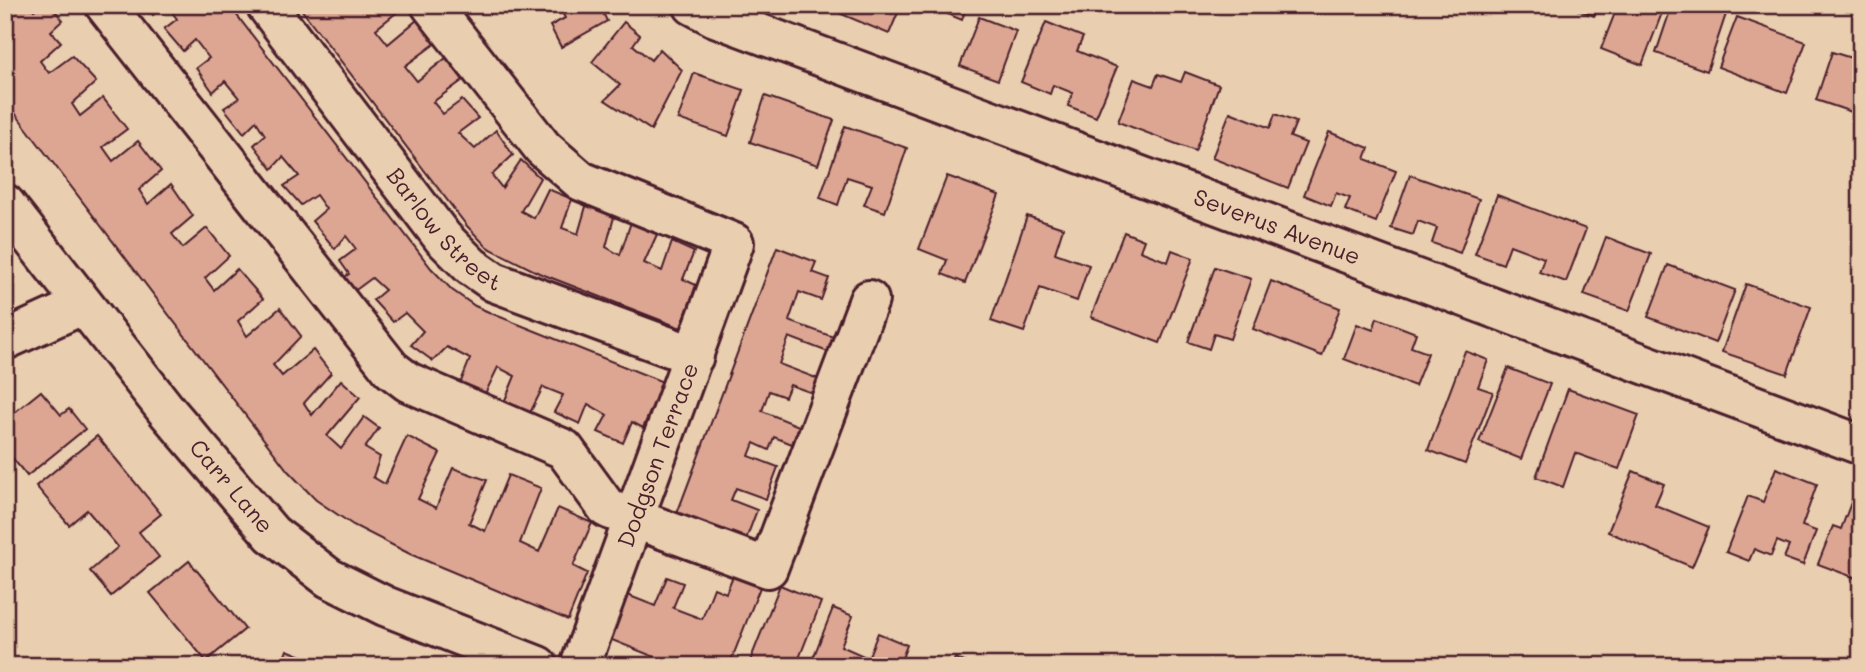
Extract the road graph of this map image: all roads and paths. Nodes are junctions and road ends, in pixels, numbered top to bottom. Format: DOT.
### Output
graph roads {
  1 [pos="105,5"];
  2 [pos="266,5"];
  3 [pos="431,5"];
  4 [pos="694,5"];
  5 [pos="5,204"];
  6 [pos="869,300"];
  7 [pos="82,305"];
  8 [pos="5,340"];
  9 [pos="694,356"];
  10 [pos="1861,445"];
  11 [pos="635,519"];
  12 [pos="538,666"];
  13 [pos="580,666"];
  1 -- 11 [label="street"];
  2 -- 9 [label="street, Barlow Street"];
  3 -- 9 [label="street, Dodgson Terrace"];
  4 -- 10 [label="street, Severus Avenue"];
  5 -- 7 [label="street, Carr Lane"];
  6 -- 11 [label="street"];
  7 -- 8 [label="street"];
  7 -- 12 [label="street, Carr Lane"];
  9 -- 11 [label="street, Dodgson Terrace"];
  11 -- 13 [label="street, Dodgson Terrace"];
}
